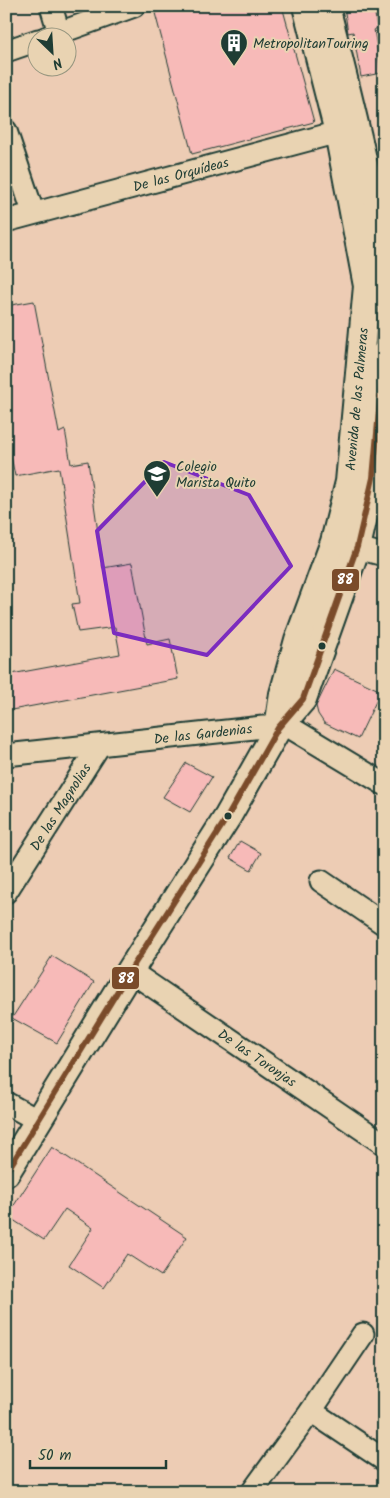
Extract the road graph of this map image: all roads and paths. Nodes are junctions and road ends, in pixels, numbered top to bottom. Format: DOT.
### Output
graph roads {
  1 [pos="51,6"];
  2 [pos="134,6"];
  3 [pos="306,6"];
  4 [pos="326,6"];
  5 [pos="52,28"];
  6 [pos="72,28"];
  7 [pos="28,44"];
  8 [pos="6,52"];
  9 [pos="6,131"];
  10 [pos="347,131"];
  11 [pos="33,212"];
  12 [pos="6,220"];
  13 [pos="384,276"];
  14 [pos="384,355"];
  15 [pos="345,544"];
  16 [pos="384,555"];
  17 [pos="278,728"];
  18 [pos="99,746"];
  19 [pos="6,755"];
  20 [pos="384,784"];
  21 [pos="321,881"];
  22 [pos="8,888"];
  23 [pos="384,924"];
  24 [pos="130,971"];
  25 [pos="6,1103"];
  26 [pos="37,1120"];
  27 [pos="384,1144"];
  28 [pos="6,1173"];
  29 [pos="362,1334"];
  30 [pos="312,1410"];
  31 [pos="384,1460"];
  32 [pos="252,1492"];
  1 -- 5 [label="street"];
  2 -- 6 [label="street"];
  3 -- 10 [label="street, Avenida de las Palmeras"];
  4 -- 10 [label="street, Avenida de las Palmeras"];
  7 -- 8 [label="street"];
  9 -- 11 [label="street"];
  10 -- 11 [label="street, De las Orquídeas"];
  10 -- 13 [label="street, Avenida de las Palmeras"];
  10 -- 15 [label="street, Avenida de las Palmeras"];
  11 -- 12 [label="street, De las Orquídeas"];
  14 -- 15 [label="street, Avenida de las Palmeras"];
  15 -- 16 [label="street"];
  15 -- 17 [label="street, Avenida de las Palmeras"];
  17 -- 18 [label="street, De las Gardenias"];
  17 -- 20 [label="street, De las Gardenias"];
  17 -- 24 [label="street, Avenida de las Palmeras"];
  18 -- 19 [label="street, De las Gardenias"];
  18 -- 22 [label="street, De las Magnolias"];
  21 -- 23 [label="street"];
  24 -- 26 [label="street, Avenida de las Palmeras"];
  24 -- 27 [label="street, De las Toronjas"];
  25 -- 26 [label="street"];
  26 -- 28 [label="street, Avenida de las Palmeras"];
  29 -- 30 [label="street"];
  30 -- 31 [label="street"];
  30 -- 32 [label="street"];
}
